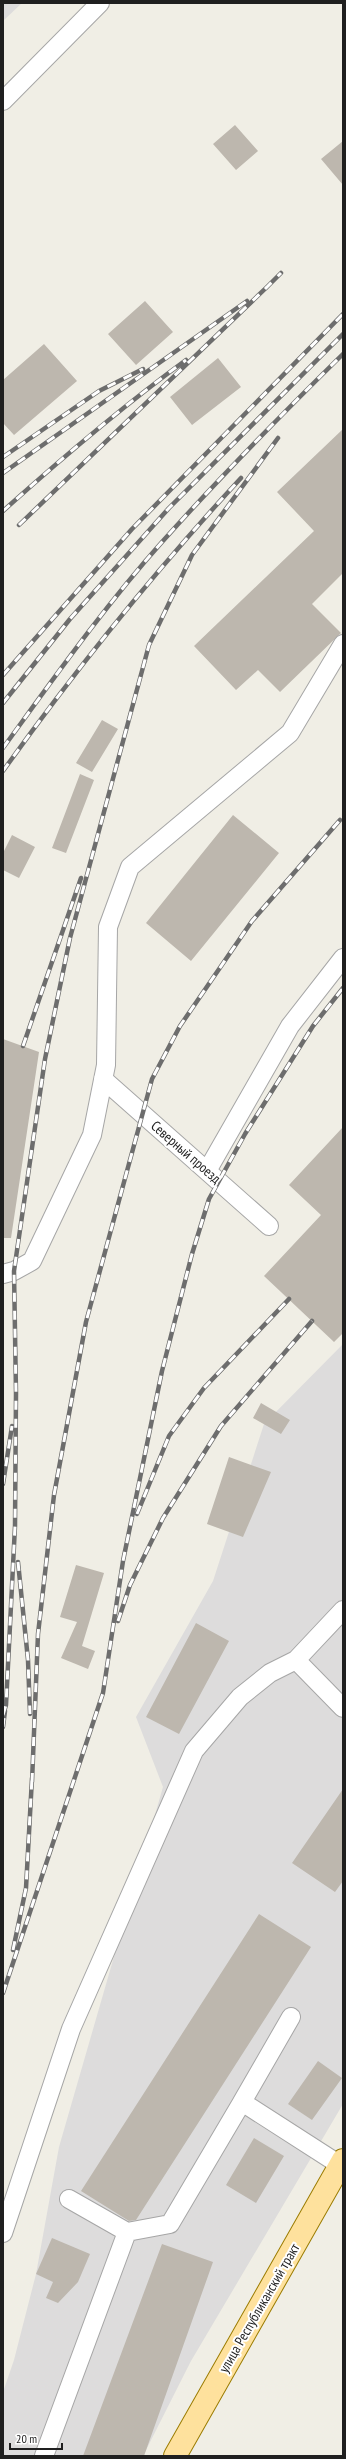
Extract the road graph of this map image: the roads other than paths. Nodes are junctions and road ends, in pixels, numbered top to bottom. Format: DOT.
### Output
graph roads {
  1 [pos="100,3"];
  2 [pos="3,101"];
  3 [pos="343,644"];
  4 [pos="343,958"];
  5 [pos="103,1079"];
  6 [pos="207,1171"];
  7 [pos="269,1226"];
  8 [pos="3,1274"];
  9 [pos="343,1610"];
  10 [pos="296,1660"];
  11 [pos="343,1708"];
  12 [pos="291,2016"];
  13 [pos="242,2102"];
  14 [pos="341,2163"];
  15 [pos="69,2199"];
  16 [pos="127,2232"];
  17 [pos="3,2233"];
  18 [pos="44,2456"];
  19 [pos="175,2456"];
  1 -- 2 [label="street"];
  3 -- 5 [label="street"];
  4 -- 6 [label="street"];
  5 -- 6 [label="street, Северный проезд"];
  5 -- 8 [label="street"];
  6 -- 7 [label="street, Северный проезд"];
  9 -- 10 [label="street"];
  10 -- 11 [label="street"];
  10 -- 17 [label="street"];
  12 -- 13 [label="street"];
  13 -- 14 [label="street"];
  13 -- 16 [label="street"];
  14 -- 19 [label="main road, улица Республиканский тракт"];
  15 -- 16 [label="street"];
  16 -- 18 [label="street"];
}
